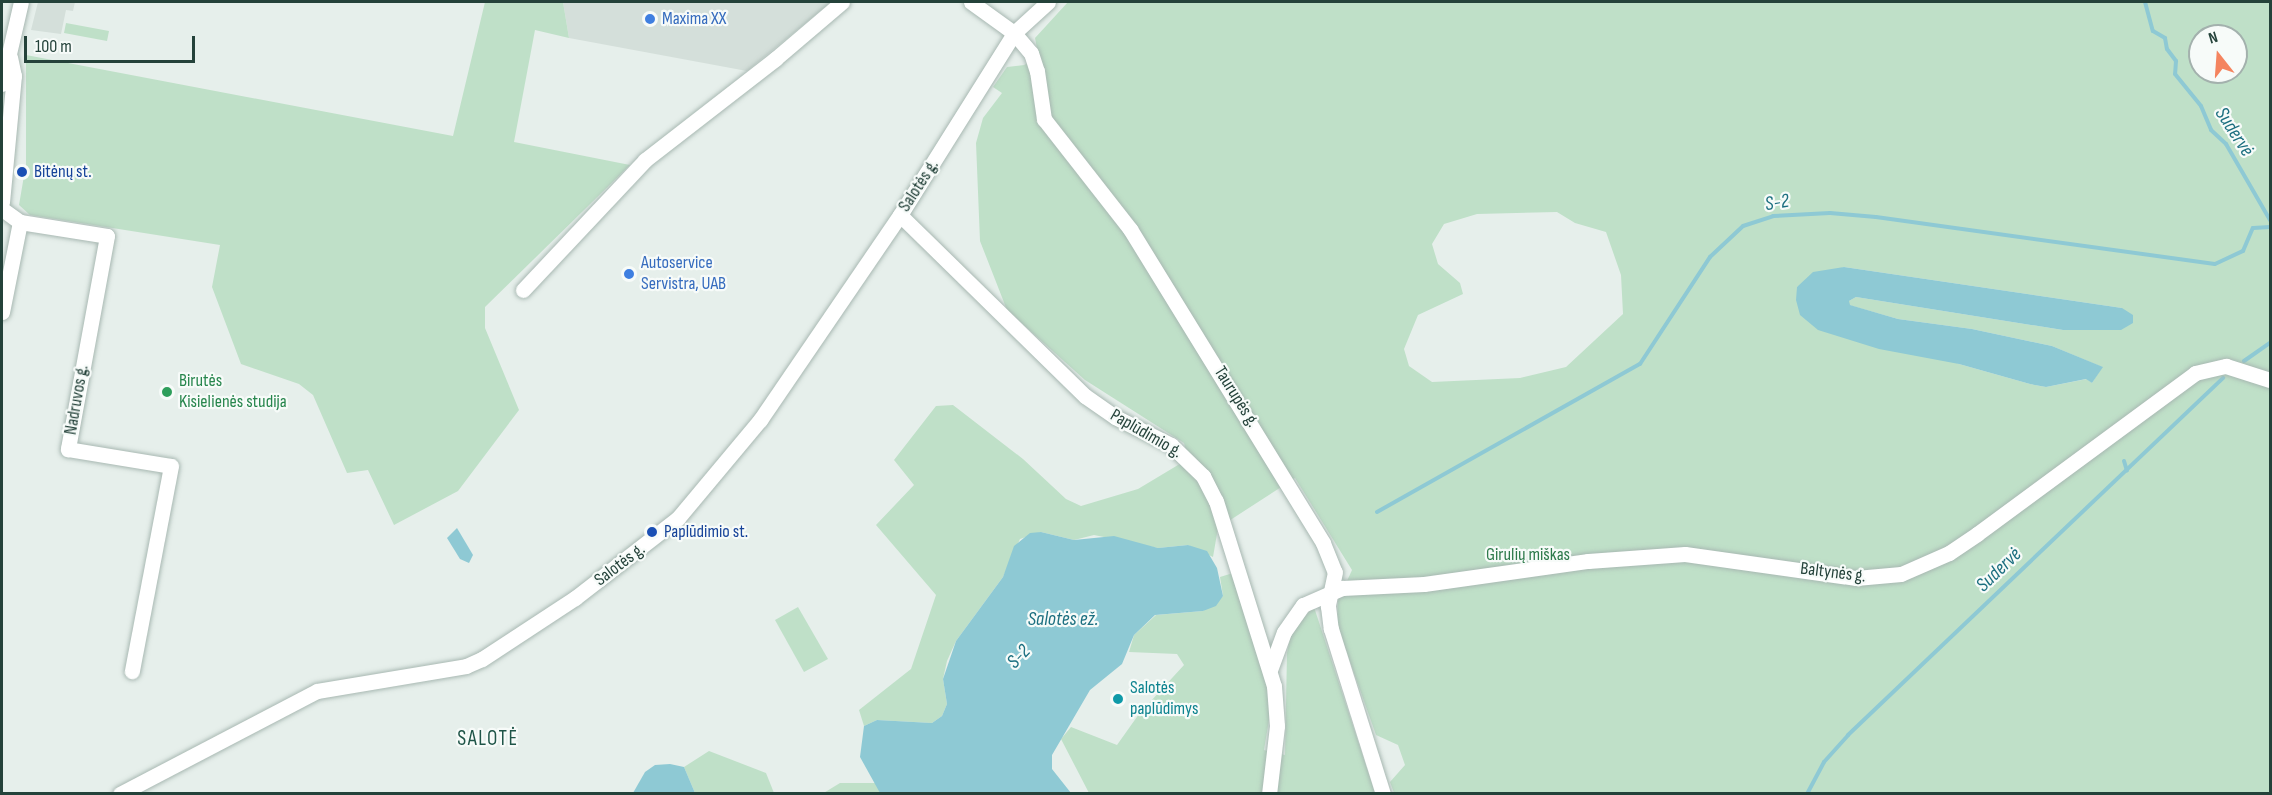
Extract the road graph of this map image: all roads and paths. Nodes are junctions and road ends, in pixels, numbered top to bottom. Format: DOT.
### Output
graph roads {
  1 [pos="21,2"];
  2 [pos="842,2"];
  3 [pos="971,2"];
  4 [pos="1048,2"];
  5 [pos="1014,33"];
  6 [pos="10,57"];
  7 [pos="2,84"];
  8 [pos="2,202"];
  9 [pos="2,209"];
  10 [pos="900,215"];
  11 [pos="20,222"];
  12 [pos="523,290"];
  13 [pos="2,312"];
  14 [pos="2271,380"];
  15 [pos="1331,592"];
  16 [pos="1270,670"];
  17 [pos="132,671"];
  18 [pos="120,794"];
  19 [pos="1269,794"];
  20 [pos="1383,794"];
  1 -- 6 [label="street"];
  2 -- 12 [label="street"];
  3 -- 5 [label="street, Taurupės g."];
  4 -- 5 [label="street, Salotės g."];
  5 -- 10 [label="street, Salotės g."];
  5 -- 15 [label="street, Taurupės g."];
  6 -- 7 [label="street"];
  6 -- 8 [label="street"];
  9 -- 11 [label="street"];
  10 -- 16 [label="street, Paplūdimio g."];
  10 -- 18 [label="street, Salotės g."];
  11 -- 13 [label="street"];
  11 -- 17 [label="street, Nadruvos g."];
  14 -- 15 [label="street, Baltynės g."];
  15 -- 16 [label="street, Baltynės g."];
  15 -- 20 [label="street, Taurupės g."];
  16 -- 19 [label="street, Paplūdimio g."];
}
